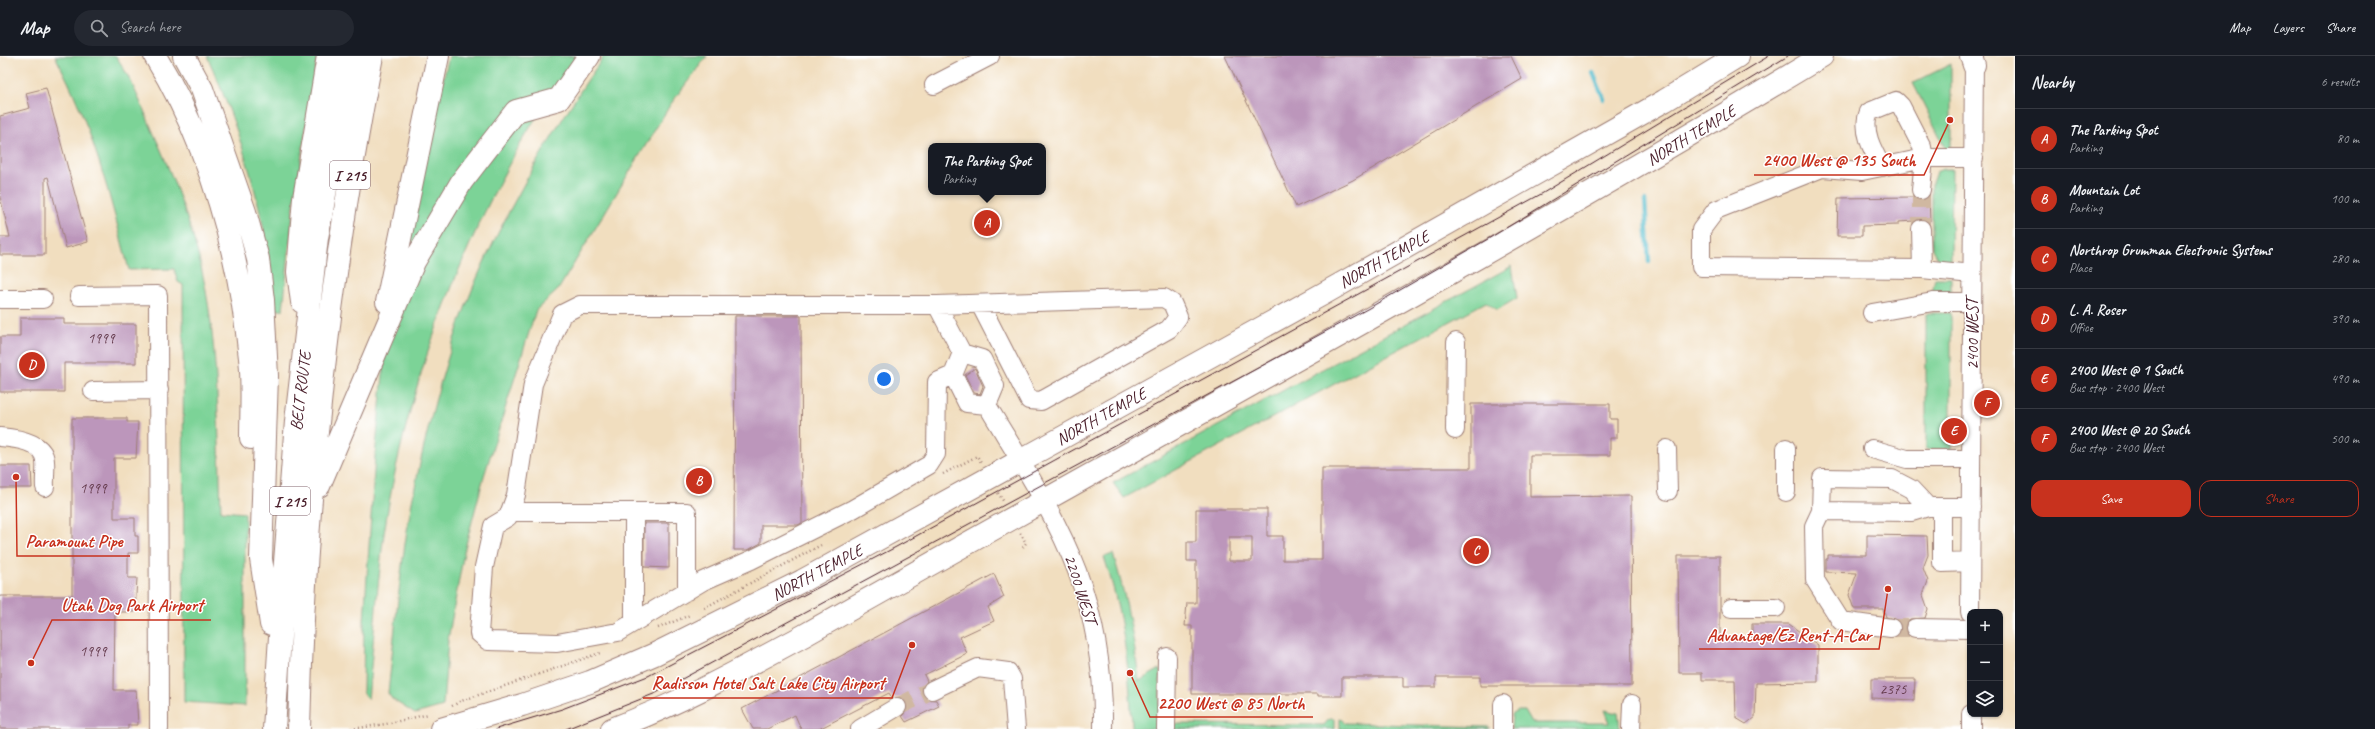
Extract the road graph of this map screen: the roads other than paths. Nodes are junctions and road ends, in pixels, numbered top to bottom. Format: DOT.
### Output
graph roads {
  1 [pos="155,56"];
  2 [pos="184,56"];
  3 [pos="328,56"];
  4 [pos="350,56"];
  5 [pos="372,56"];
  6 [pos="438,56"];
  7 [pos="589,56"];
  8 [pos="1738,56"];
  9 [pos="1822,56"];
  10 [pos="985,57"];
  11 [pos="1973,59"];
  12 [pos="934,85"];
  13 [pos="1924,158"];
  14 [pos="1974,158"];
  15 [pos="1882,167"];
  16 [pos="1921,190"];
  17 [pos="1921,229"];
  18 [pos="1922,269"];
  19 [pos="1972,274"];
  20 [pos="79,296"];
  21 [pos="0,298"];
  22 [pos="43,299"];
  23 [pos="1972,302"];
  24 [pos="980,304"];
  25 [pos="937,305"];
  26 [pos="1872,313"];
  27 [pos="307,337"];
  28 [pos="1456,342"];
  29 [pos="377,350"];
  30 [pos="962,354"];
  31 [pos="953,375"];
  32 [pos="93,390"];
  33 [pos="159,390"];
  34 [pos="988,406"];
  35 [pos="1455,430"];
  36 [pos="0,437"];
  37 [pos="1786,448"];
  38 [pos="1667,449"];
  39 [pos="1872,449"];
  40 [pos="1971,459"];
  41 [pos="1019,460"];
  42 [pos="44,487"];
  43 [pos="1668,491"];
  44 [pos="1786,492"];
  45 [pos="1043,501"];
  46 [pos="310,507"];
  47 [pos="1935,507"];
  48 [pos="1971,507"];
  49 [pos="1821,511"];
  50 [pos="510,512"];
  51 [pos="634,512"];
  52 [pos="261,559"];
  53 [pos="1970,562"];
  54 [pos="687,591"];
  55 [pos="1731,608"];
  56 [pos="1776,608"];
  57 [pos="1970,609"];
  58 [pos="634,622"];
  59 [pos="1891,628"];
  60 [pos="1915,628"];
  61 [pos="1967,629"];
  62 [pos="1167,657"];
  63 [pos="278,666"];
  64 [pos="932,690"];
  65 [pos="1503,704"];
  66 [pos="1632,704"];
  67 [pos="897,707"];
  68 [pos="1971,717"];
  69 [pos="160,729"];
  70 [pos="274,729"];
  71 [pos="299,729"];
  72 [pos="441,729"];
  73 [pos="612,729"];
  74 [pos="860,729"];
  75 [pos="1016,729"];
  76 [pos="1103,729"];
  77 [pos="1166,729"];
  78 [pos="1503,729"];
  79 [pos="1631,729"];
  80 [pos="1971,729"];
  1 -- 52 [label="main road"];
  2 -- 52 [label="main road"];
  3 -- 27 [label="main road"];
  4 -- 27 [label="main road, BELT ROUTE / I 215"];
  5 -- 46 [label="main road, BELT ROUTE / I 215"];
  6 -- 29 [label="main road"];
  7 -- 29 [label="main road"];
  8 -- 41 [label="main road, NORTH TEMPLE"];
  9 -- 45 [label="main road, NORTH TEMPLE"];
  10 -- 12 [label="street"];
  11 -- 14 [label="street, 2400 WEST"];
  13 -- 14 [label="street"];
  13 -- 15 [label="street"];
  13 -- 15 [label="street"];
  13 -- 16 [label="street"];
  14 -- 19 [label="street, 2400 WEST"];
  15 -- 18 [label="street"];
  17 -- 18 [label="street"];
  18 -- 19 [label="street"];
  19 -- 23 [label="street, 2400 WEST"];
  20 -- 33 [label="street"];
  21 -- 22 [label="street"];
  23 -- 26 [label="street"];
  23 -- 40 [label="street, 2400 WEST"];
  24 -- 24 [label="street"];
  24 -- 25 [label="street"];
  25 -- 30 [label="street"];
  25 -- 50 [label="street"];
  27 -- 63 [label="main road, BELT ROUTE / I 215"];
  28 -- 35 [label="street"];
  29 -- 46 [label="main road"];
  30 -- 31 [label="street"];
  30 -- 34 [label="street"];
  31 -- 34 [label="street"];
  31 -- 54 [label="street"];
  32 -- 33 [label="street"];
  33 -- 69 [label="street"];
  34 -- 41 [label="street, 2200 WEST"];
  36 -- 42 [label="street"];
  37 -- 44 [label="street"];
  38 -- 43 [label="street"];
  39 -- 40 [label="street"];
  40 -- 48 [label="street, 2400 WEST"];
  41 -- 45 [label="street, 2200 WEST"];
  41 -- 72 [label="main road, NORTH TEMPLE"];
  45 -- 73 [label="main road, NORTH TEMPLE"];
  45 -- 76 [label="street, 2200 WEST"];
  46 -- 71 [label="main road, BELT ROUTE / I 215"];
  47 -- 48 [label="street"];
  47 -- 49 [label="street"];
  47 -- 49 [label="street"];
  47 -- 53 [label="street"];
  48 -- 53 [label="street, 2400 WEST"];
  49 -- 59 [label="street"];
  50 -- 51 [label="street"];
  50 -- 58 [label="street"];
  51 -- 54 [label="street"];
  51 -- 58 [label="street"];
  52 -- 63 [label="main road"];
  53 -- 57 [label="street, 2400 WEST"];
  54 -- 58 [label="street"];
  55 -- 56 [label="street"];
  60 -- 61 [label="street"];
  62 -- 77 [label="street"];
  63 -- 70 [label="main road, BELT ROUTE / I 215"];
  64 -- 75 [label="street"];
  65 -- 78 [label="street"];
  66 -- 79 [label="street"];
  67 -- 74 [label="street"];
  68 -- 80 [label="street"];
}
